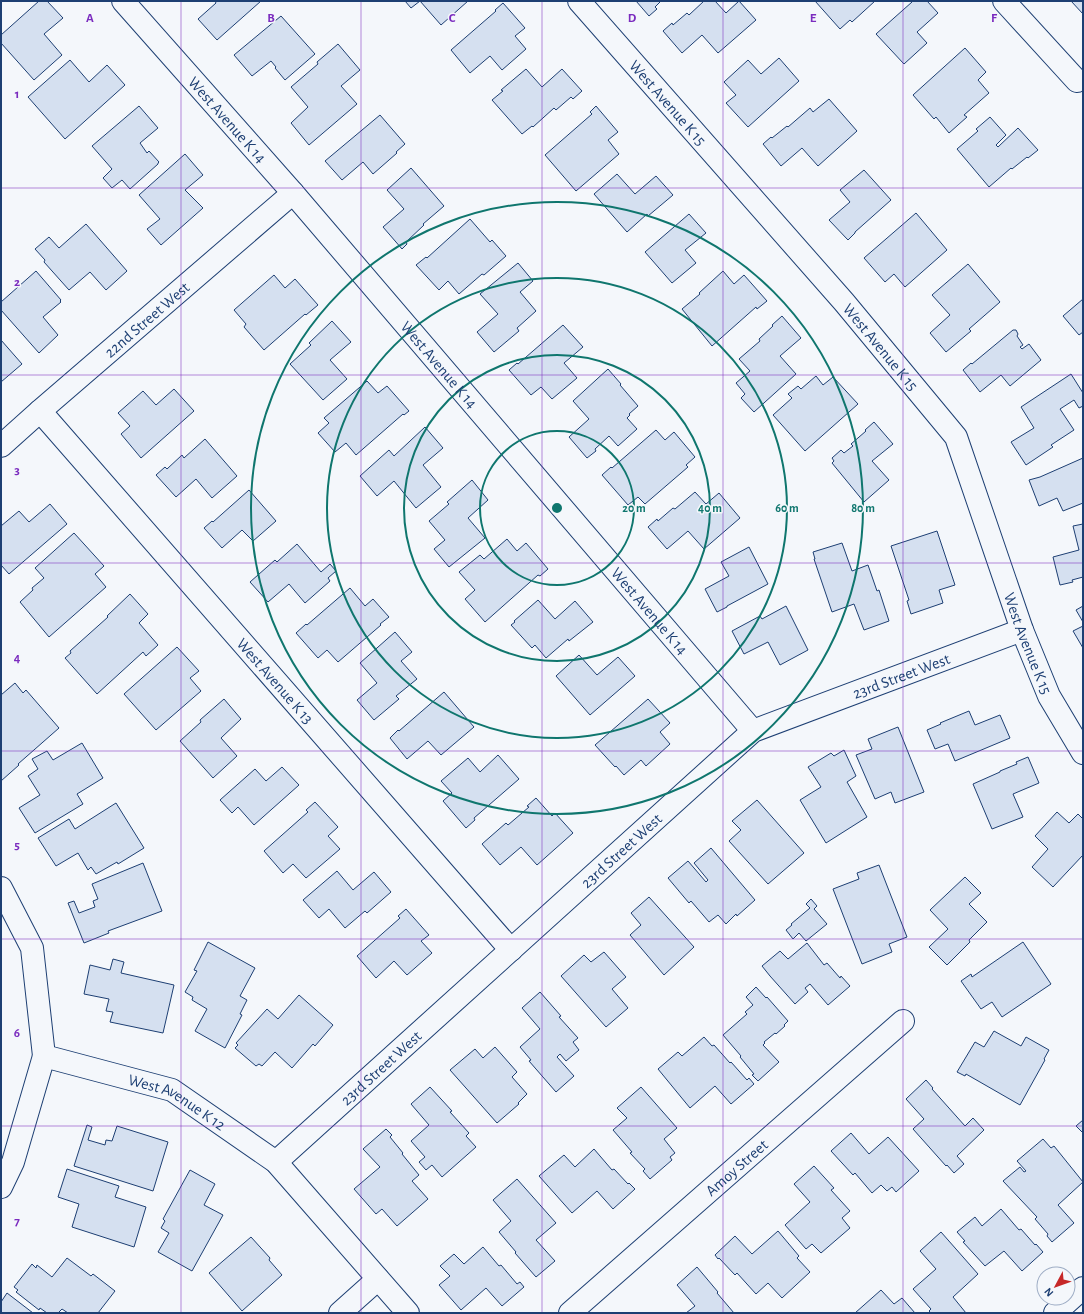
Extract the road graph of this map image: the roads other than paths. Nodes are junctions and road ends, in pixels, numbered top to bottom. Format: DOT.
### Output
graph roads {
  1 [pos="123,1"];
  2 [pos="579,1"];
  3 [pos="1004,1"];
  4 [pos="1077,81"];
  5 [pos="293,193"];
  6 [pos="40,411"];
  7 [pos="1,446"];
  8 [pos="1022,630"];
  9 [pos="753,731"];
  10 [pos="1083,753"];
  11 [pos="1,888"];
  12 [pos="511,950"];
  13 [pos="903,1021"];
  14 [pos="44,1056"];
  15 [pos="276,1162"];
  16 [pos="1,1187"];
  17 [pos="378,1279"];
  18 [pos="1083,1288"];
  19 [pos="340,1313"];
  20 [pos="408,1313"];
  21 [pos="570,1313"];
  22 [pos="1054,1313"];
  1 -- 5 [label="street, West Avenue K 14"];
  2 -- 8 [label="street, West Avenue K 15"];
  3 -- 4 [label="street"];
  5 -- 6 [label="street, 22nd Street West"];
  5 -- 9 [label="street, West Avenue K 14"];
  6 -- 7 [label="street, 22nd Street West"];
  6 -- 12 [label="street, West Avenue K 13"];
  8 -- 9 [label="street, 23rd Street West"];
  8 -- 10 [label="street, West Avenue K 15"];
  9 -- 12 [label="street, 23rd Street West"];
  11 -- 14 [label="street"];
  12 -- 15 [label="street, 23rd Street West"];
  13 -- 21 [label="street, Amoy Street"];
  14 -- 15 [label="street, West Avenue K 12"];
  14 -- 16 [label="street"];
  15 -- 17 [label="street, West Avenue K 12"];
  17 -- 19 [label="street"];
  17 -- 20 [label="street, West Avenue K 12"];
  18 -- 22 [label="street"];
}
